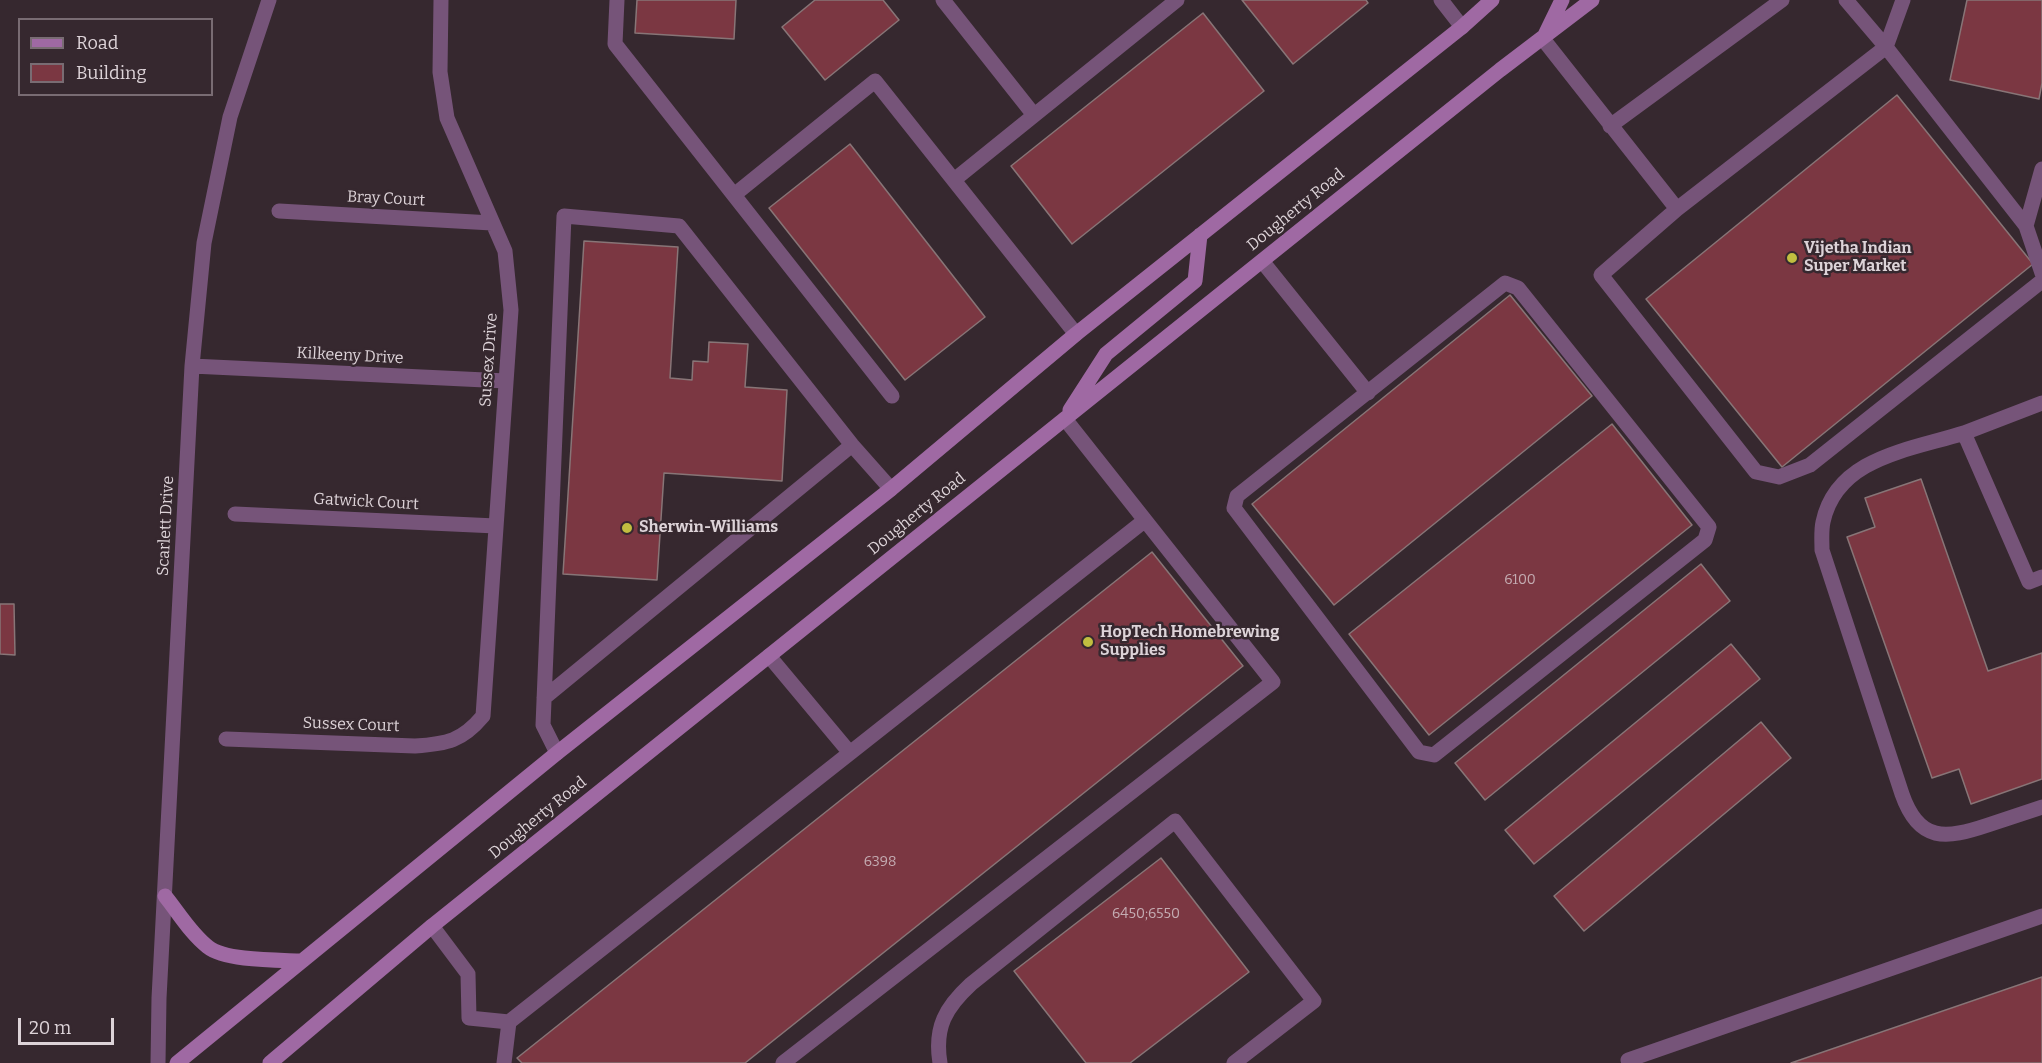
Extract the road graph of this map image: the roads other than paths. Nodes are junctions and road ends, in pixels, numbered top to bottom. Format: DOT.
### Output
graph roads {
  1 [pos="269,0"];
  2 [pos="441,0"];
  3 [pos="617,0"];
  4 [pos="943,0"];
  5 [pos="1177,0"];
  6 [pos="1441,0"];
  7 [pos="1492,0"];
  8 [pos="1562,0"];
  9 [pos="1592,0"];
  10 [pos="1782,0"];
  11 [pos="1846,0"];
  12 [pos="1903,0"];
  13 [pos="1462,27"];
  14 [pos="1543,39"];
  15 [pos="1886,46"];
  16 [pos="1034,115"];
  17 [pos="1610,126"];
  18 [pos="2042,169"];
  19 [pos="954,180"];
  20 [pos="734,195"];
  21 [pos="1677,209"];
  22 [pos="279,211"];
  23 [pos="492,223"];
  24 [pos="2026,226"];
  25 [pos="1200,235"];
  26 [pos="1262,261"];
  27 [pos="2042,273"];
  28 [pos="2042,281"];
  29 [pos="1076,334"];
  30 [pos="192,366"];
  31 [pos="506,381"];
  32 [pos="1368,393"];
  33 [pos="892,396"];
  34 [pos="2042,403"];
  35 [pos="1065,419"];
  36 [pos="1964,433"];
  37 [pos="852,445"];
  38 [pos="891,489"];
  39 [pos="235,514"];
  40 [pos="1144,521"];
  41 [pos="496,526"];
  42 [pos="2042,577"];
  43 [pos="769,656"];
  44 [pos="544,698"];
  45 [pos="471,730"];
  46 [pos="226,739"];
  47 [pos="557,753"];
  48 [pos="850,753"];
  49 [pos="2042,807"];
  50 [pos="165,896"];
  51 [pos="2042,916"];
  52 [pos="432,926"];
  53 [pos="301,961"];
  54 [pos="509,1022"];
  55 [pos="158,1063"];
  56 [pos="177,1063"];
  57 [pos="270,1063"];
  58 [pos="504,1063"];
  59 [pos="783,1063"];
  60 [pos="940,1063"];
  61 [pos="1234,1063"];
  62 [pos="1629,1063"];
  1 -- 30 [label="street, Scarlett Drive"];
  2 -- 23 [label="street, Sussex Drive"];
  3 -- 20 [label="street"];
  4 -- 16 [label="street"];
  5 -- 16 [label="street"];
  6 -- 13 [label="street"];
  7 -- 13 [label="main road"];
  8 -- 14 [label="main road"];
  9 -- 14 [label="main road, Dougherty Road"];
  10 -- 17 [label="street"];
  11 -- 15 [label="street"];
  12 -- 15 [label="street"];
  13 -- 25 [label="main road"];
  14 -- 17 [label="street"];
  14 -- 26 [label="main road, Dougherty Road"];
  15 -- 21 [label="street"];
  15 -- 24 [label="street"];
  16 -- 19 [label="street"];
  17 -- 21 [label="street"];
  18 -- 24 [label="street"];
  19 -- 20 [label="street"];
  19 -- 29 [label="street"];
  20 -- 33 [label="street"];
  21 -- 28 [label="street"];
  22 -- 23 [label="street, Bray Court"];
  23 -- 31 [label="street, Sussex Drive"];
  24 -- 27 [label="street"];
  25 -- 29 [label="main road"];
  25 -- 35 [label="main road"];
  26 -- 32 [label="street"];
  26 -- 35 [label="main road, Dougherty Road"];
  29 -- 38 [label="main road"];
  30 -- 31 [label="street, Kilkeeny Drive"];
  30 -- 50 [label="street, Scarlett Drive"];
  31 -- 41 [label="street, Sussex Drive"];
  32 -- 32 [label="street"];
  34 -- 36 [label="street"];
  35 -- 40 [label="street"];
  35 -- 43 [label="main road, Dougherty Road"];
  36 -- 42 [label="street"];
  36 -- 49 [label="street"];
  37 -- 38 [label="street"];
  37 -- 44 [label="street"];
  37 -- 44 [label="street"];
  38 -- 47 [label="main road"];
  39 -- 41 [label="street, Gatwick Court"];
  40 -- 48 [label="street"];
  40 -- 59 [label="street"];
  41 -- 45 [label="street, Sussex Drive"];
  43 -- 48 [label="street"];
  43 -- 52 [label="main road, Dougherty Road"];
  44 -- 47 [label="street"];
  45 -- 46 [label="street, Sussex Court"];
  47 -- 53 [label="main road"];
  48 -- 54 [label="street"];
  50 -- 53 [label="main road"];
  50 -- 55 [label="street, Scarlett Drive"];
  51 -- 62 [label="street"];
  52 -- 54 [label="street"];
  52 -- 57 [label="main road, Dougherty Road"];
  53 -- 56 [label="main road"];
  54 -- 58 [label="street"];
  60 -- 61 [label="street"];
}
